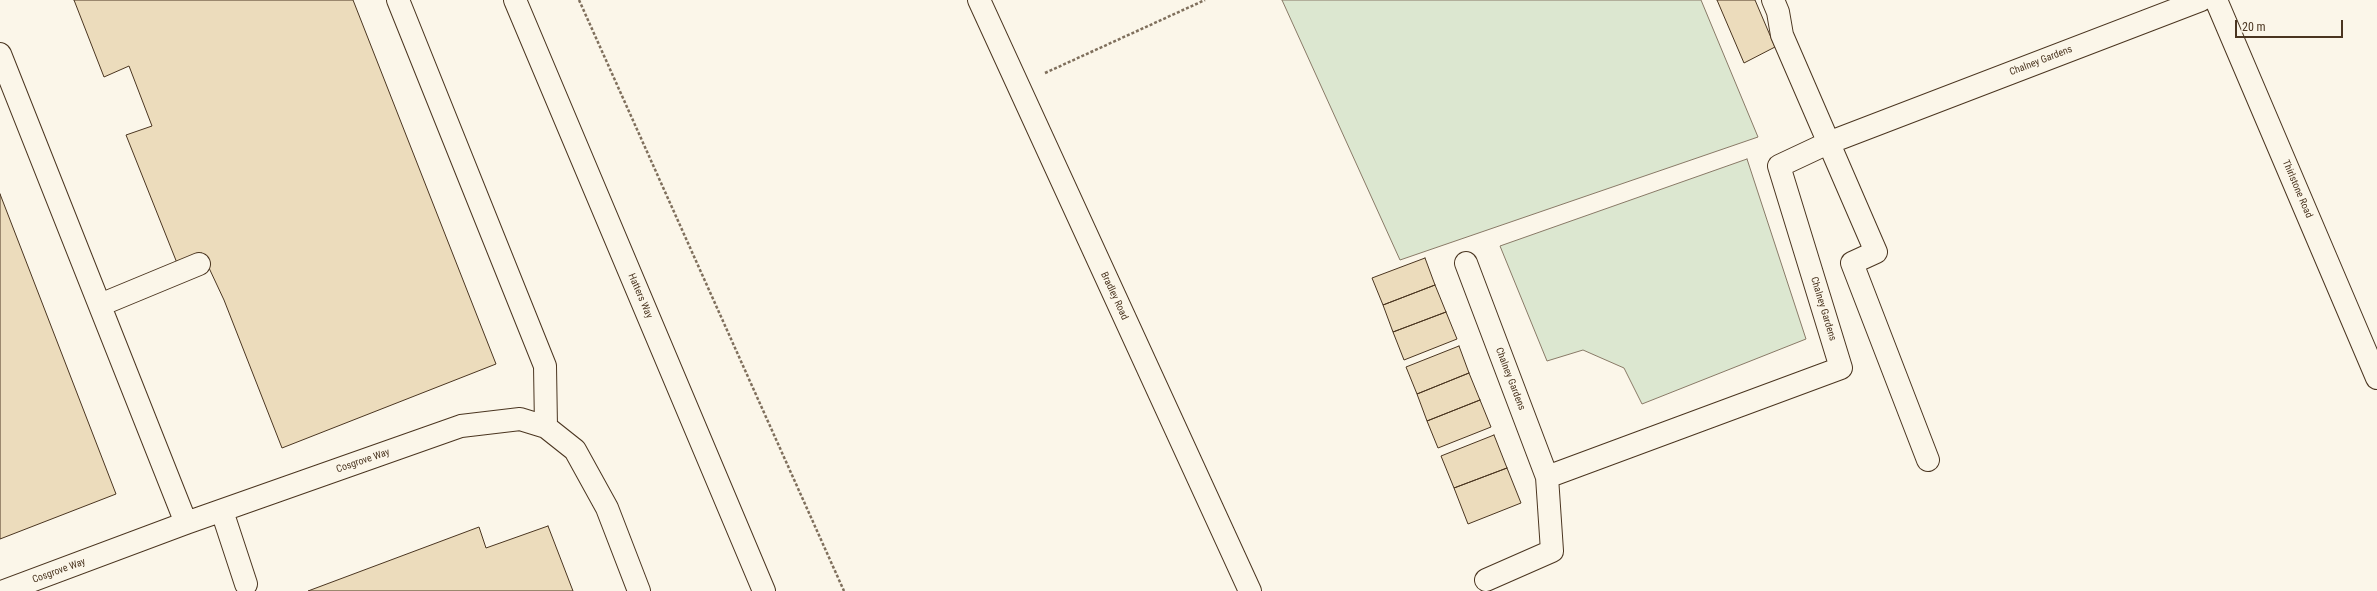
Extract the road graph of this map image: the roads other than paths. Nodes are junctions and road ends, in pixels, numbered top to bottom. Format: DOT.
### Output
graph roads {
  1 [pos="398,0"];
  2 [pos="515,0"];
  3 [pos="979,0"];
  4 [pos="1773,0"];
  5 [pos="2201,0"];
  6 [pos="2216,0"];
  7 [pos="0,54"];
  8 [pos="8,94"];
  9 [pos="1828,143"];
  10 [pos="1466,263"];
  11 [pos="200,264"];
  12 [pos="100,306"];
  13 [pos="2377,378"];
  14 [pos="546,427"];
  15 [pos="1928,460"];
  16 [pos="1547,477"];
  17 [pos="222,511"];
  18 [pos="186,523"];
  19 [pos="1486,580"];
  20 [pos="246,584"];
  21 [pos="4,591"];
  22 [pos="639,591"];
  23 [pos="764,591"];
  24 [pos="1250,591"];
  1 -- 14 [label="street"];
  2 -- 23 [label="street, Hatters Way"];
  3 -- 24 [label="street, Bradley Road"];
  4 -- 9 [label="street"];
  5 -- 9 [label="street, Chalney Gardens"];
  6 -- 13 [label="street, Thirlstone Road"];
  7 -- 8 [label="street"];
  8 -- 12 [label="street"];
  9 -- 15 [label="street"];
  9 -- 16 [label="street, Chalney Gardens"];
  10 -- 16 [label="street, Chalney Gardens"];
  11 -- 12 [label="street"];
  12 -- 18 [label="street"];
  14 -- 17 [label="street, Cosgrove Way"];
  14 -- 22 [label="street, Cosgrove Way"];
  16 -- 19 [label="street"];
  17 -- 18 [label="street, Cosgrove Way"];
  17 -- 20 [label="street"];
  18 -- 21 [label="street, Cosgrove Way"];
}
